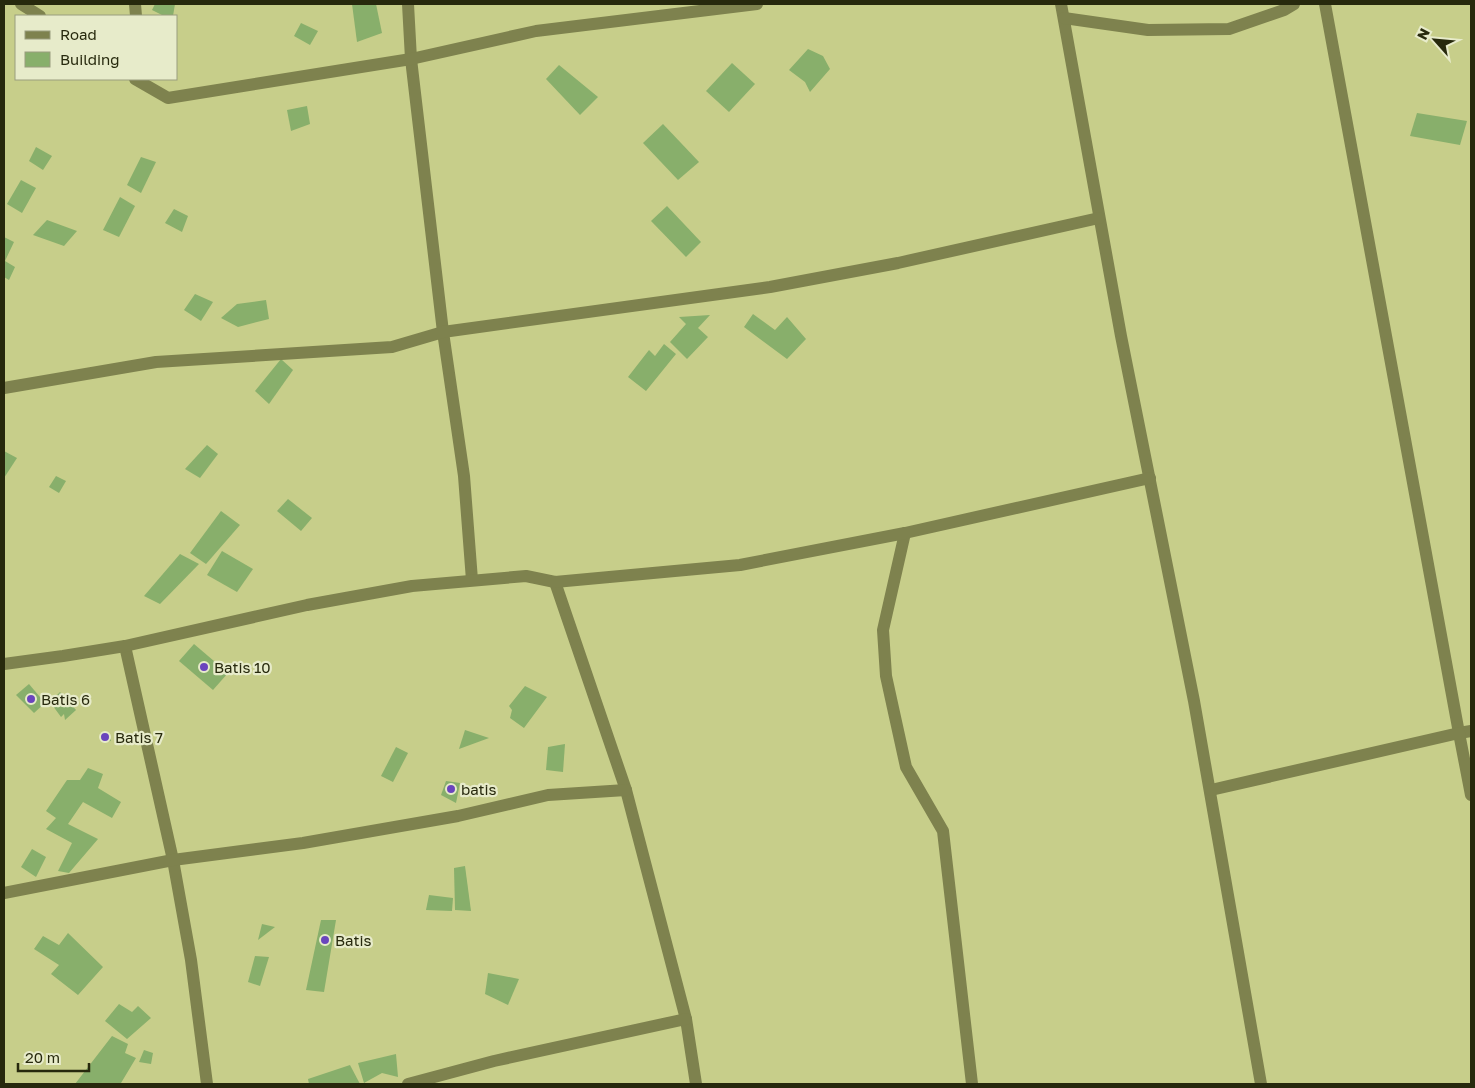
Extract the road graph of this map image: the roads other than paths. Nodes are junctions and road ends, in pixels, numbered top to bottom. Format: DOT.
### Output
graph roads {
  1 [pos="21,4"];
  2 [pos="408,4"];
  3 [pos="757,4"];
  4 [pos="1061,4"];
  5 [pos="1294,4"];
  6 [pos="1325,4"];
  7 [pos="38,15"];
  8 [pos="1064,18"];
  9 [pos="411,58"];
  10 [pos="139,80"];
  11 [pos="1099,218"];
  12 [pos="443,332"];
  13 [pos="4,388"];
  14 [pos="1150,478"];
  15 [pos="905,533"];
  16 [pos="472,580"];
  17 [pos="555,582"];
  18 [pos="125,646"];
  19 [pos="4,664"];
  20 [pos="1465,732"];
  21 [pos="626,790"];
  22 [pos="1211,790"];
  23 [pos="1471,795"];
  24 [pos="173,860"];
  25 [pos="4,893"];
  26 [pos="686,1019"];
  27 [pos="207,1084"];
  28 [pos="408,1084"];
  29 [pos="696,1084"];
  30 [pos="972,1084"];
  31 [pos="1261,1084"];
  1 -- 7 [label="street"];
  2 -- 9 [label="street"];
  3 -- 9 [label="street"];
  4 -- 8 [label="street"];
  5 -- 8 [label="street"];
  6 -- 20 [label="street"];
  8 -- 11 [label="street"];
  9 -- 10 [label="street"];
  9 -- 12 [label="street"];
  11 -- 12 [label="street"];
  11 -- 14 [label="street"];
  12 -- 13 [label="street"];
  12 -- 16 [label="street"];
  14 -- 15 [label="street"];
  14 -- 22 [label="street"];
  15 -- 17 [label="street"];
  15 -- 30 [label="street"];
  16 -- 17 [label="street"];
  16 -- 18 [label="street"];
  17 -- 21 [label="street"];
  18 -- 19 [label="street"];
  18 -- 24 [label="street"];
  20 -- 22 [label="street"];
  20 -- 23 [label="street"];
  21 -- 24 [label="street"];
  21 -- 26 [label="street"];
  22 -- 31 [label="street"];
  24 -- 25 [label="street"];
  24 -- 27 [label="street"];
  26 -- 28 [label="street"];
  26 -- 29 [label="street"];
}
